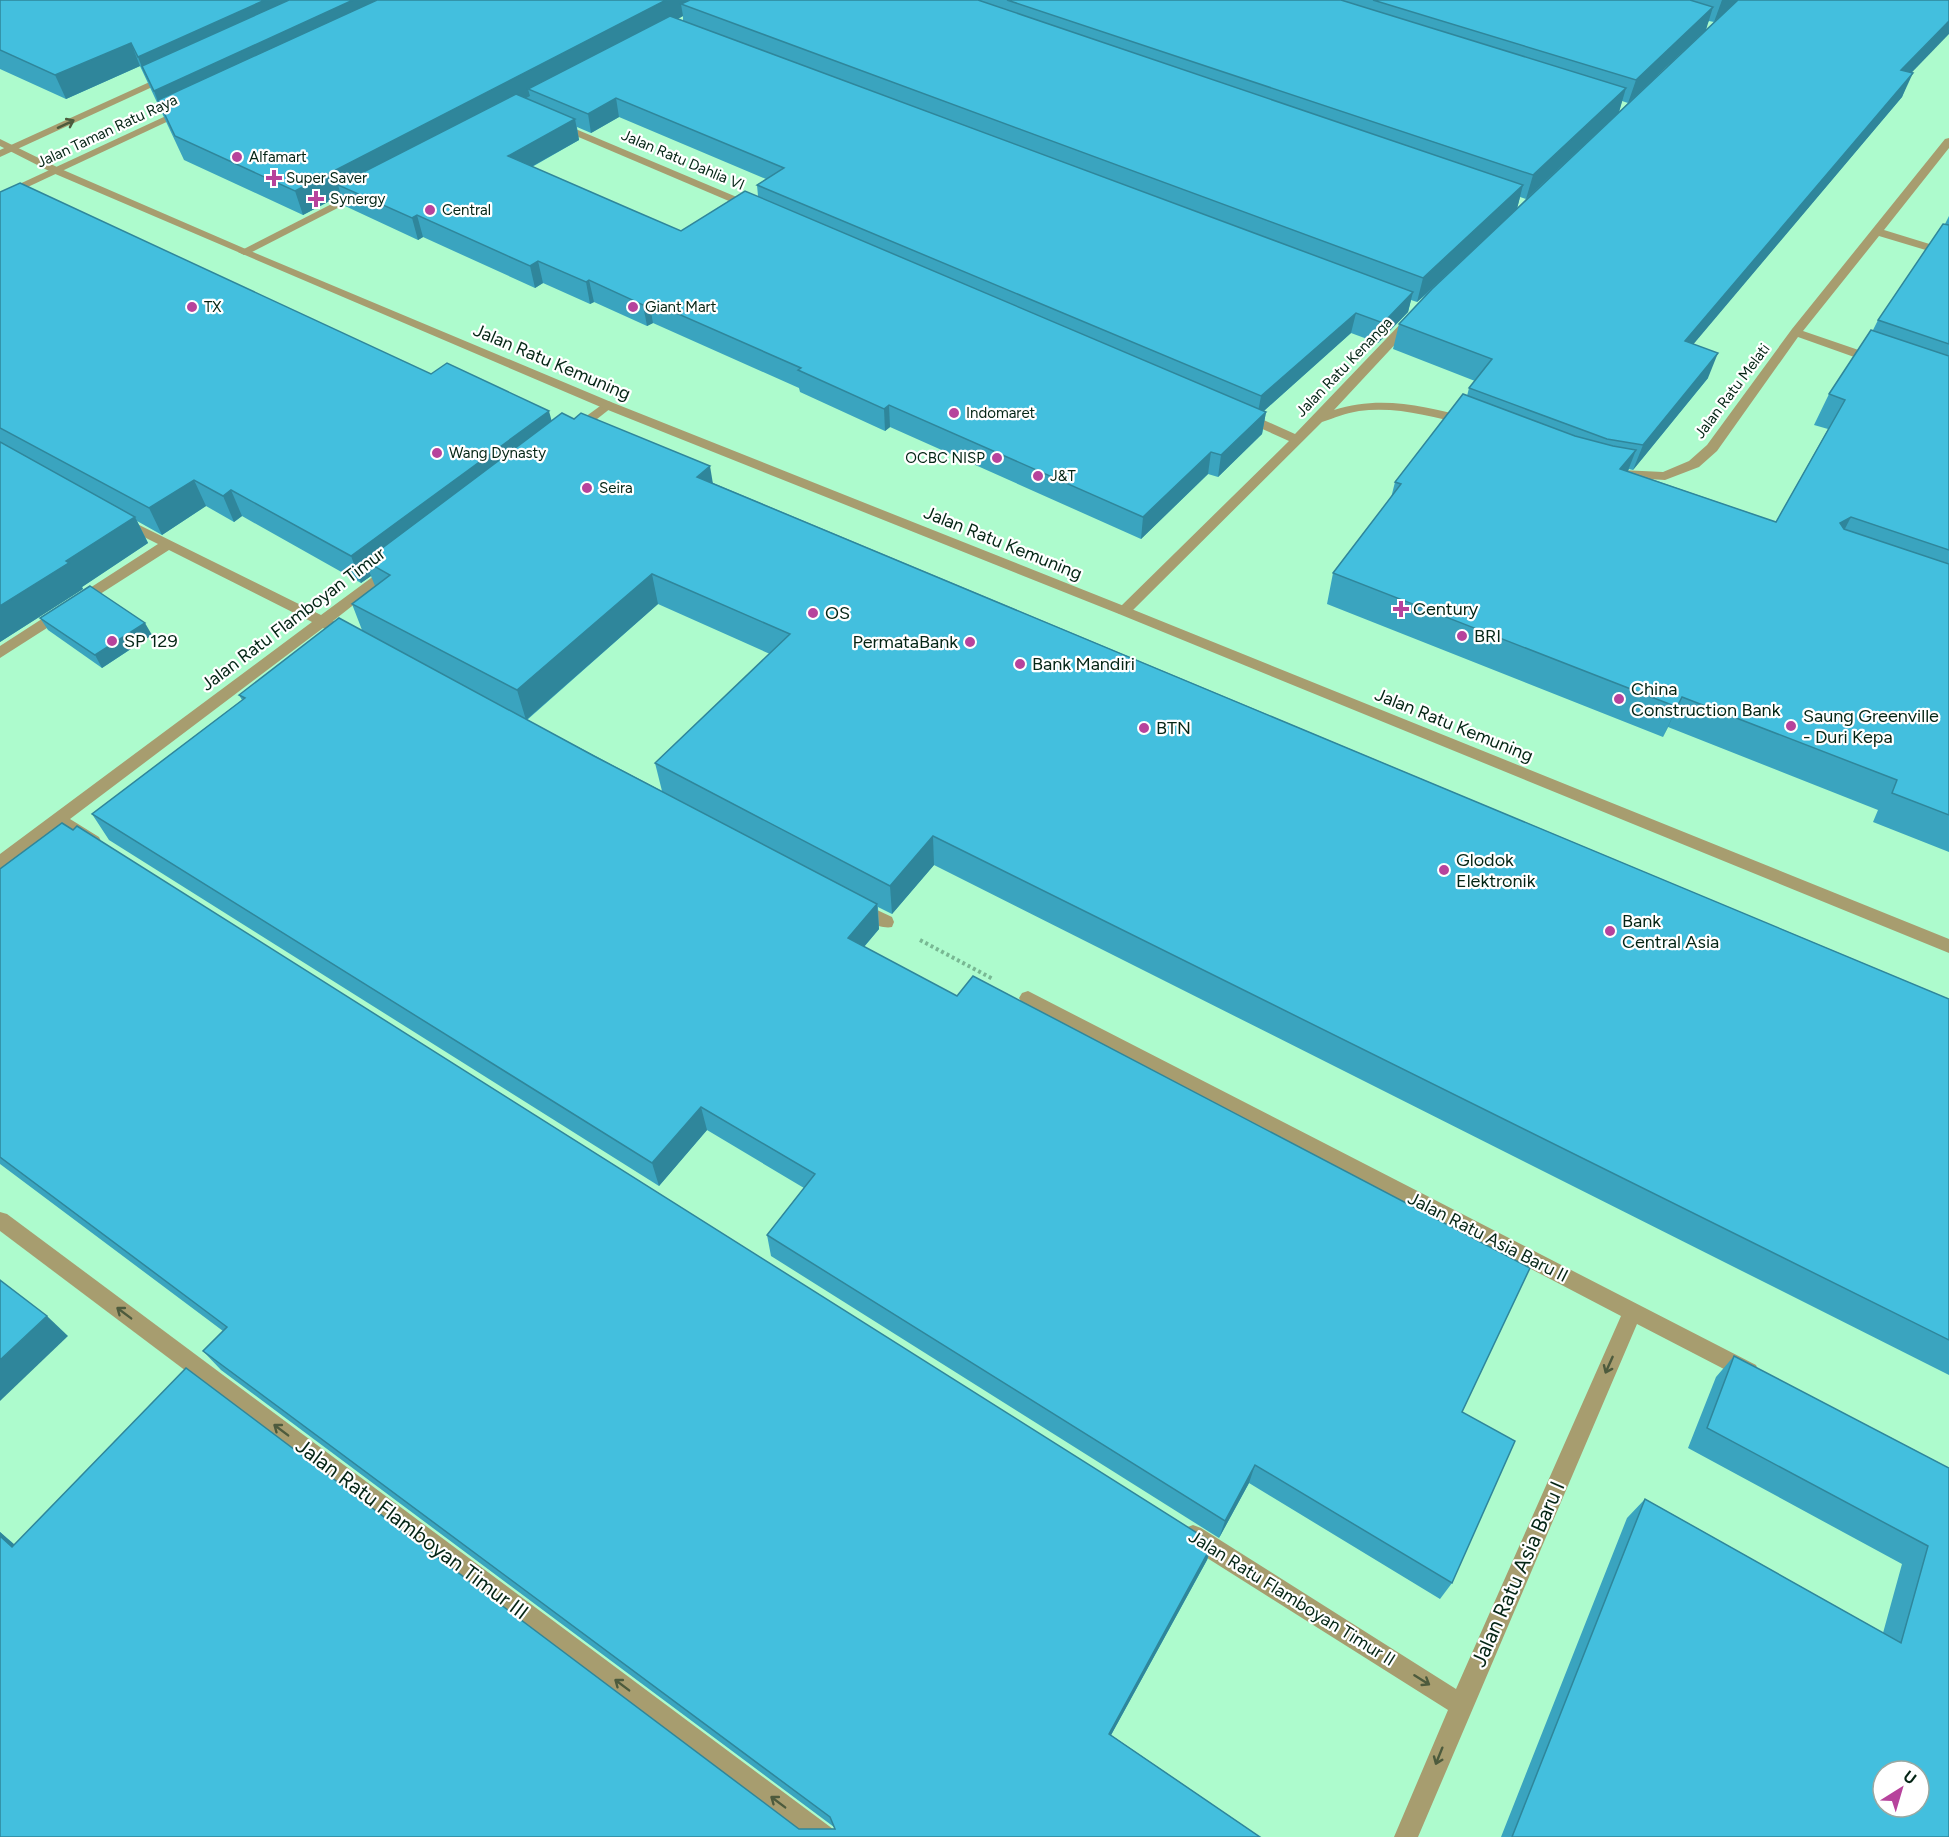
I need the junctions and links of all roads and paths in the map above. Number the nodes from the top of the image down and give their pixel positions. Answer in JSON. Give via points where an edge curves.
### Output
{"nodes":[{"id":1,"x":174,"y":74,"type":"edge"},
{"id":2,"x":196,"y":105,"type":"edge"},
{"id":3,"x":552,"y":122,"type":"edge"},
{"id":4,"x":1949,"y":141,"type":"edge"},
{"id":5,"x":0,"y":142,"type":"edge"},
{"id":6,"x":17,"y":150,"type":"junction"},
{"id":7,"x":0,"y":154,"type":"edge"},
{"id":8,"x":52,"y":168,"type":"junction"},
{"id":9,"x":369,"y":188,"type":"edge"},
{"id":10,"x":0,"y":197,"type":"edge"},
{"id":11,"x":770,"y":215,"type":"edge"},
{"id":12,"x":1876,"y":231,"type":"junction"},
{"id":13,"x":244,"y":252,"type":"junction"},
{"id":14,"x":1949,"y":254,"type":"edge"},
{"id":15,"x":1420,"y":310,"type":"edge"},
{"id":16,"x":1796,"y":332,"type":"junction"},
{"id":17,"x":1883,"y":363,"type":"edge"},
{"id":18,"x":607,"y":405,"type":"junction"},
{"id":19,"x":1228,"y":410,"type":"edge"},
{"id":20,"x":1318,"y":419,"type":"junction"},
{"id":21,"x":1476,"y":425,"type":"edge"},
{"id":22,"x":1297,"y":440,"type":"junction"},
{"id":23,"x":560,"y":441,"type":"edge"},
{"id":24,"x":1612,"y":472,"type":"edge"},
{"id":25,"x":108,"y":513,"type":"edge"},
{"id":26,"x":166,"y":544,"type":"junction"},
{"id":27,"x":400,"y":563,"type":"edge"},
{"id":28,"x":1124,"y":611,"type":"junction"},
{"id":29,"x":323,"y":621,"type":"junction"},
{"id":30,"x":365,"y":643,"type":"edge"},
{"id":31,"x":0,"y":653,"type":"edge"},
{"id":32,"x":59,"y":819,"type":"junction"},
{"id":33,"x":109,"y":851,"type":"edge"},
{"id":34,"x":0,"y":863,"type":"edge"},
{"id":35,"x":844,"y":900,"type":"edge"},
{"id":36,"x":886,"y":922,"type":"joint"},
{"id":37,"x":1949,"y":946,"type":"edge"},
{"id":38,"x":1028,"y":998,"type":"joint"},
{"id":39,"x":0,"y":1220,"type":"edge"},
{"id":40,"x":1633,"y":1312,"type":"junction"},
{"id":41,"x":1770,"y":1383,"type":"edge"},
{"id":42,"x":1178,"y":1526,"type":"edge"},
{"id":43,"x":1461,"y":1705,"type":"junction"},
{"id":44,"x":825,"y":1837,"type":"edge"},
{"id":45,"x":1406,"y":1837,"type":"edge"}],
"edges":[{"from":6,"to":1,"type":"street","name":"Jalan Taman Ratu Raya","one_way":true},
{"from":2,"to":8,"type":"street","name":"Jalan Taman Ratu Raya"},
{"from":3,"to":11,"type":"street","name":"Jalan Ratu Dahlia VI"},
{"from":4,"to":12,"type":"street","name":"Jalan Ratu Melati"},
{"from":5,"to":6,"type":"street","name":"Jalan Ratu Kemuning"},
{"from":6,"to":7,"type":"street","name":"Jalan Taman Ratu Raya"},
{"from":6,"to":8,"type":"street","name":"Jalan Ratu Kemuning"},
{"from":8,"to":10,"type":"street","name":"Jalan Taman Ratu Raya"},
{"from":8,"to":13,"type":"street","name":"Jalan Ratu Kemuning"},
{"from":9,"to":13,"type":"street"},
{"from":12,"to":14,"type":"street"},
{"from":12,"to":16,"type":"street","name":"Jalan Ratu Melati"},
{"from":13,"to":18,"type":"street","name":"Jalan Ratu Kemuning"},
{"from":15,"to":20,"type":"street","name":"Jalan Ratu Kenanga"},
{"from":16,"to":17,"type":"street"},
{"from":16,"to":24,"type":"street","name":"Jalan Ratu Melati","via":[[1712,448],[1694,464],[1665,477]]},
{"from":18,"to":23,"type":"street"},
{"from":18,"to":28,"type":"street","name":"Jalan Ratu Kemuning"},
{"from":19,"to":22,"type":"street"},
{"from":20,"to":21,"type":"street","via":[[1359,407],[1395,407],[1430,411]]},
{"from":20,"to":22,"type":"street","name":"Jalan Ratu Kenanga"},
{"from":22,"to":28,"type":"street","name":"Jalan Ratu Kenanga"},
{"from":25,"to":26,"type":"street"},
{"from":26,"to":29,"type":"street"},
{"from":26,"to":31,"type":"street"},
{"from":27,"to":29,"type":"street","name":"Jalan Ratu Flamboyan Timur"},
{"from":28,"to":37,"type":"street","name":"Jalan Ratu Kemuning"},
{"from":29,"to":30,"type":"street"},
{"from":29,"to":32,"type":"street","name":"Jalan Ratu Flamboyan Timur"},
{"from":32,"to":33,"type":"street"},
{"from":32,"to":34,"type":"street","name":"Jalan Ratu Flamboyan Timur"},
{"from":35,"to":36,"type":"street"},
{"from":36,"to":38,"type":"path"},
{"from":38,"to":40,"type":"street","name":"Jalan Ratu Asia Baru II"},
{"from":44,"to":39,"type":"street","name":"Jalan Ratu Flamboyan Timur III","one_way":true},
{"from":40,"to":41,"type":"street","name":"Jalan Ratu Asia Baru II"},
{"from":40,"to":43,"type":"street","name":"Jalan Ratu Asia Baru I","one_way":true},
{"from":42,"to":43,"type":"street","name":"Jalan Ratu Flamboyan Timur II","one_way":true},
{"from":43,"to":45,"type":"street","name":"Jalan Ratu Asia Baru I","one_way":true}]}
